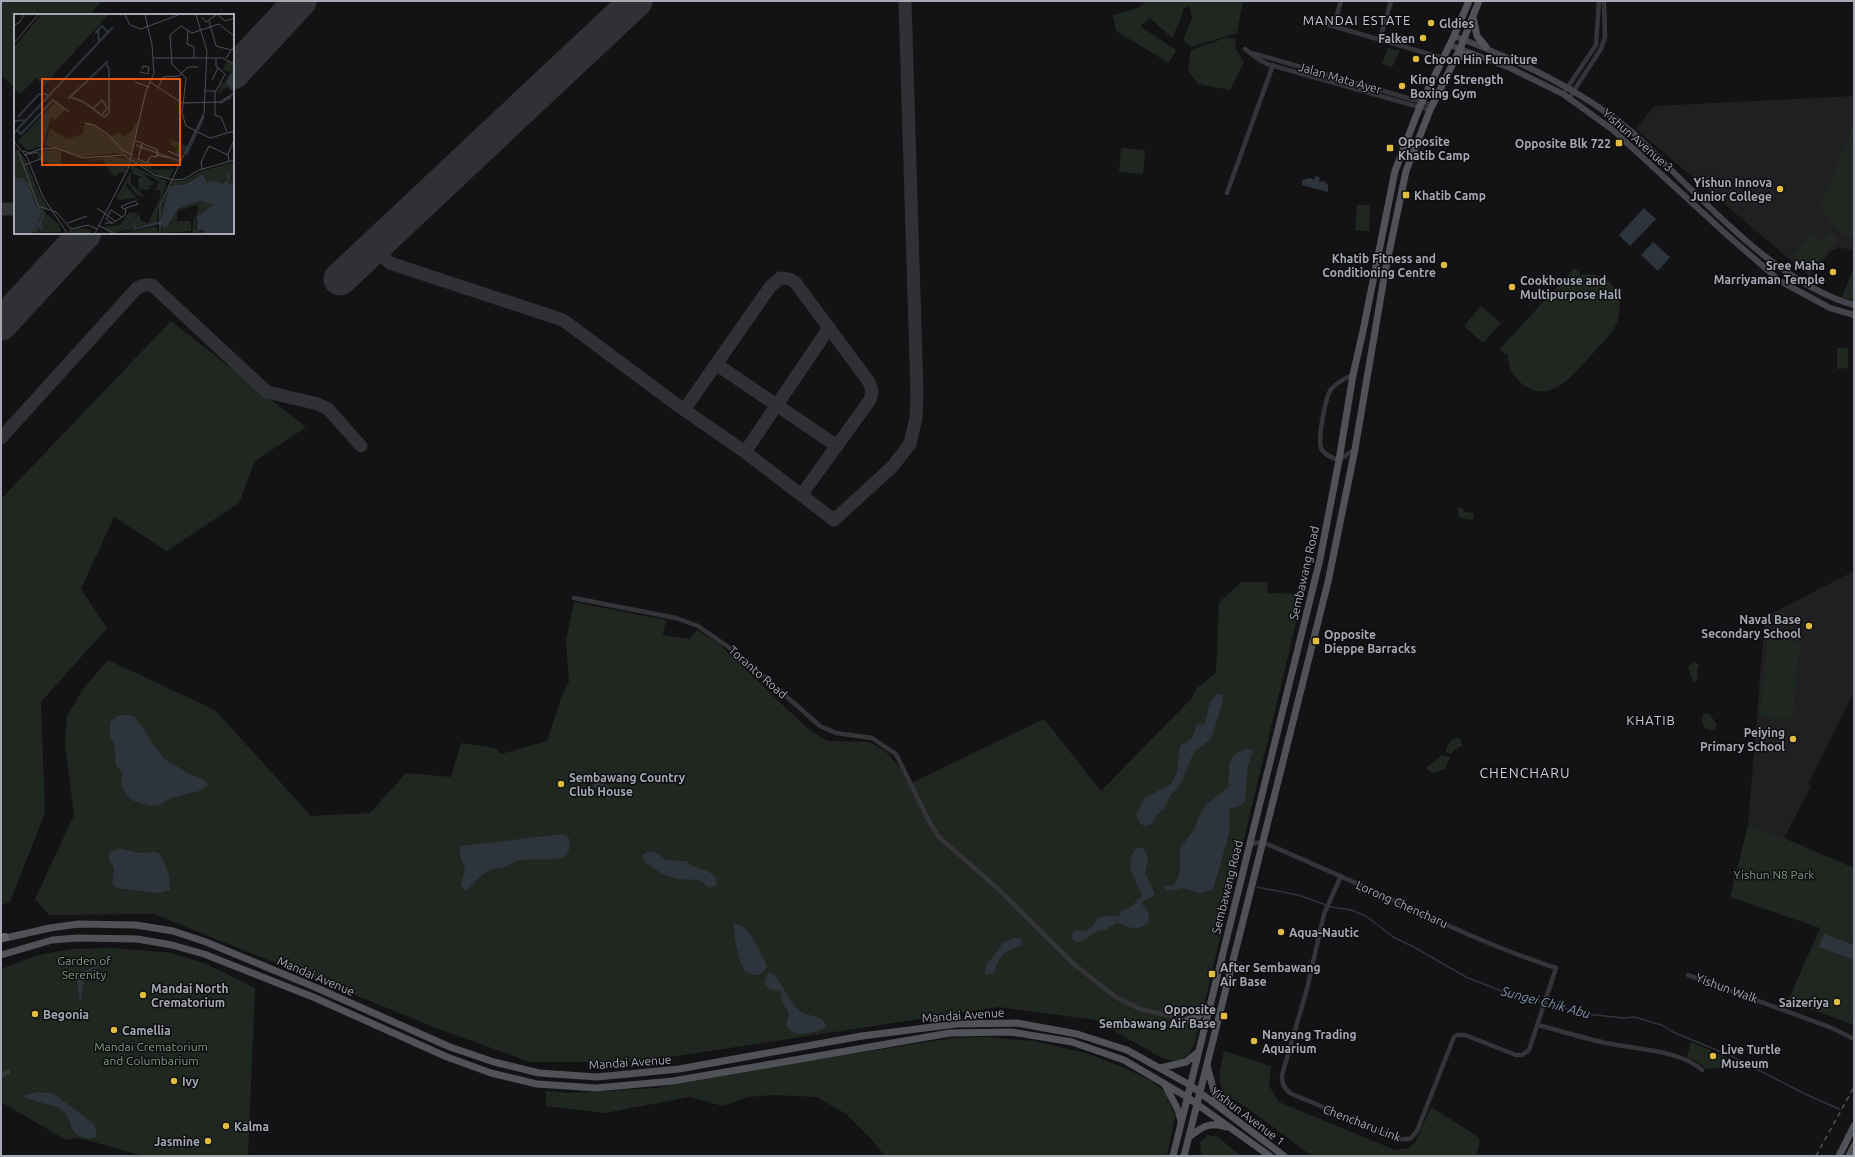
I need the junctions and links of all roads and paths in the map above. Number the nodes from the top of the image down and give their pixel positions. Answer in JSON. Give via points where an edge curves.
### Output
{"nodes":[{"id":1,"x":1341,"y":1,"type":"edge"},
{"id":2,"x":1392,"y":1,"type":"edge"},
{"id":3,"x":1468,"y":1,"type":"edge"},
{"id":4,"x":1479,"y":1,"type":"edge"},
{"id":5,"x":1599,"y":1,"type":"edge"},
{"id":6,"x":1604,"y":1,"type":"edge"},
{"id":7,"x":1473,"y":17,"type":"junction"},
{"id":8,"x":1312,"y":20,"type":"dead end"},
{"id":9,"x":1334,"y":25,"type":"junction"},
{"id":10,"x":1454,"y":36,"type":"junction"},
{"id":11,"x":1597,"y":37,"type":"junction"},
{"id":12,"x":1605,"y":37,"type":"junction"},
{"id":13,"x":1380,"y":39,"type":"junction"},
{"id":14,"x":1464,"y":39,"type":"junction"},
{"id":15,"x":1450,"y":45,"type":"junction"},
{"id":16,"x":1486,"y":47,"type":"junction"},
{"id":17,"x":1460,"y":49,"type":"junction"},
{"id":18,"x":1472,"y":54,"type":"junction"},
{"id":19,"x":1443,"y":58,"type":"junction"},
{"id":20,"x":1455,"y":59,"type":"junction"},
{"id":21,"x":1273,"y":65,"type":"junction"},
{"id":22,"x":1571,"y":89,"type":"junction"},
{"id":23,"x":1566,"y":96,"type":"junction"},
{"id":24,"x":1406,"y":100,"type":"junction"},
{"id":25,"x":1421,"y":104,"type":"junction"},
{"id":26,"x":1431,"y":107,"type":"junction"},
{"id":27,"x":1227,"y":193,"type":"dead end"},
{"id":28,"x":1854,"y":305,"type":"edge"},
{"id":29,"x":1854,"y":315,"type":"edge"},
{"id":30,"x":1353,"y":375,"type":"junction"},
{"id":31,"x":1355,"y":449,"type":"junction"},
{"id":32,"x":1339,"y":460,"type":"junction"},
{"id":33,"x":574,"y":598,"type":"dead end"},
{"id":34,"x":1262,"y":842,"type":"junction"},
{"id":35,"x":1249,"y":844,"type":"junction"},
{"id":36,"x":1341,"y":876,"type":"junction"},
{"id":37,"x":2,"y":938,"type":"edge"},
{"id":38,"x":1,"y":955,"type":"edge"},
{"id":39,"x":1556,"y":968,"type":"joint"},
{"id":40,"x":1688,"y":975,"type":"dead end"},
{"id":41,"x":1209,"y":1005,"type":"junction"},
{"id":42,"x":1188,"y":1020,"type":"junction"},
{"id":43,"x":1204,"y":1024,"type":"junction"},
{"id":44,"x":1538,"y":1025,"type":"junction"},
{"id":45,"x":1216,"y":1026,"type":"junction"},
{"id":46,"x":1854,"y":1039,"type":"edge"},
{"id":47,"x":1198,"y":1051,"type":"junction"},
{"id":48,"x":1206,"y":1063,"type":"junction"},
{"id":49,"x":1160,"y":1068,"type":"junction"},
{"id":50,"x":1702,"y":1070,"type":"dead end"},
{"id":51,"x":8,"y":1072,"type":"dead end"},
{"id":52,"x":1,"y":1076,"type":"edge"},
{"id":53,"x":1164,"y":1083,"type":"junction"},
{"id":54,"x":1190,"y":1086,"type":"junction"},
{"id":55,"x":1200,"y":1093,"type":"junction"},
{"id":56,"x":1187,"y":1097,"type":"junction"},
{"id":57,"x":1198,"y":1104,"type":"junction"},
{"id":58,"x":1225,"y":1112,"type":"junction"},
{"id":59,"x":1181,"y":1123,"type":"junction"},
{"id":60,"x":1854,"y":1126,"type":"edge"},
{"id":61,"x":1235,"y":1131,"type":"junction"},
{"id":62,"x":1189,"y":1137,"type":"junction"},
{"id":63,"x":1854,"y":1146,"type":"edge"},
{"id":64,"x":1173,"y":1156,"type":"edge"},
{"id":65,"x":1184,"y":1156,"type":"edge"},
{"id":66,"x":1270,"y":1156,"type":"edge"},
{"id":67,"x":1284,"y":1156,"type":"edge"},
{"id":68,"x":1839,"y":1156,"type":"edge"},
{"id":69,"x":1849,"y":1156,"type":"edge"}],
"edges":[{"from":1,"to":9,"type":"street"},
{"from":2,"to":13,"type":"street"},
{"from":3,"to":10,"type":"main road","name":"Sembawang Road"},
{"from":4,"to":7,"type":"main road","name":"Sembawang Road"},
{"from":5,"to":11,"type":"street"},
{"from":6,"to":12,"type":"street"},
{"from":7,"to":14,"type":"main road","name":"Sembawang Road"},
{"from":7,"to":16,"type":"main road","via":[[1477,36]]},
{"from":8,"to":9,"type":"street"},
{"from":9,"to":13,"type":"street"},
{"from":10,"to":14,"type":"main road","name":"Yishun Avenue 3"},
{"from":10,"to":15,"type":"main road","name":"Sembawang Road"},
{"from":11,"to":12,"type":"street"},
{"from":11,"to":22,"type":"street","via":[[1596,45]]},
{"from":12,"to":22,"type":"street","via":[[1601,49]]},
{"from":13,"to":19,"type":"street"},
{"from":14,"to":16,"type":"main road","name":"Yishun Avenue 3"},
{"from":14,"to":17,"type":"main road","name":"Sembawang Road"},
{"from":15,"to":17,"type":"main road","name":"Yishun Avenue 3"},
{"from":15,"to":19,"type":"main road","name":"Sembawang Road"},
{"from":16,"to":22,"type":"main road","name":"Yishun Avenue 3"},
{"from":17,"to":18,"type":"main road","name":"Yishun Avenue 3"},
{"from":17,"to":20,"type":"main road","name":"Sembawang Road"},
{"from":18,"to":20,"type":"main road"},
{"from":18,"to":23,"type":"main road","name":"Yishun Avenue 3","via":[[1510,68]]},
{"from":19,"to":25,"type":"main road","name":"Sembawang Road"},
{"from":20,"to":26,"type":"main road","name":"Sembawang Road"},
{"from":21,"to":24,"type":"street","name":"Jalan Mata Ayer"},
{"from":21,"to":24,"type":"street","name":"Jalan Mata Ayer","via":[[1247,51]]},
{"from":21,"to":27,"type":"street"},
{"from":22,"to":23,"type":"street"},
{"from":22,"to":28,"type":"main road","name":"Yishun Avenue 3","via":[[1632,132],[1725,222],[1781,268],[1820,292]]},
{"from":23,"to":29,"type":"main road","name":"Yishun Avenue 3","via":[[1618,134],[1780,281],[1830,308]]},
{"from":24,"to":25,"type":"street","name":"Jalan Mata Ayer"},
{"from":25,"to":26,"type":"street","name":"Jalan Mata Ayer"},
{"from":25,"to":30,"type":"main road","name":"Sembawang Road","via":[[1395,171]]},
{"from":26,"to":31,"type":"main road","name":"Sembawang Road","via":[[1406,171]]},
{"from":30,"to":32,"type":"main road","name":"Sembawang Road"},
{"from":30,"to":32,"type":"street","via":[[1332,388],[1327,399],[1320,436],[1322,448],[1332,458]]},
{"from":31,"to":32,"type":"street"},
{"from":31,"to":34,"type":"main road","name":"Sembawang Road","via":[[1328,582]]},
{"from":32,"to":35,"type":"main road","name":"Sembawang Road","via":[[1320,559]]},
{"from":33,"to":42,"type":"street","name":"Toranto Road","via":[[676,618],[698,626],[737,653],[820,726],[836,732],[868,737],[889,748],[896,754],[938,836],[996,887],[1076,966],[1127,1004]]},
{"from":34,"to":35,"type":"street"},
{"from":34,"to":36,"type":"street","name":"Lorong Chencharu"},
{"from":34,"to":45,"type":"main road","name":"Sembawang Road"},
{"from":35,"to":41,"type":"main road","name":"Sembawang Road"},
{"from":36,"to":39,"type":"street","name":"Lorong Chencharu","via":[[1438,921]]},
{"from":36,"to":44,"type":"street","name":"Chencharu Link","via":[[1324,911],[1282,1076],[1285,1090],[1400,1139],[1410,1139],[1417,1131],[1454,1037],[1465,1035],[1519,1056],[1529,1050]]},
{"from":37,"to":49,"type":"main road","name":"Mandai Avenue","via":[[78,924],[136,925],[173,930],[317,988],[450,1047],[494,1062],[539,1073],[597,1077],[664,1071],[862,1036],[956,1024],[1016,1023],[1077,1034],[1127,1050]]},
{"from":38,"to":53,"type":"main road","name":"Mandai Avenue","via":[[52,940],[78,938],[137,939],[172,945],[204,954],[313,997],[447,1057],[491,1073],[537,1084],[596,1088],[674,1081],[950,1033],[1011,1032],[1072,1042],[1124,1060]]},
{"from":39,"to":44,"type":"street","name":"Chencharu Link"},
{"from":40,"to":46,"type":"street","name":"Yishun Walk","via":[[1832,1028]]},
{"from":41,"to":42,"type":"main road","via":[[1199,1016]]},
{"from":41,"to":43,"type":"main road","name":"Sembawang Road"},
{"from":42,"to":43,"type":"street","name":"Toranto Road"},
{"from":43,"to":45,"type":"street","name":"Toranto Road"},
{"from":43,"to":47,"type":"main road","name":"Sembawang Road"},
{"from":44,"to":50,"type":"street","via":[[1592,1040],[1663,1053],[1688,1060]]},
{"from":45,"to":48,"type":"main road","name":"Sembawang Road"},
{"from":47,"to":49,"type":"main road","via":[[1186,1062]]},
{"from":47,"to":54,"type":"main road","name":"Sembawang Road"},
{"from":48,"to":55,"type":"main road","name":"Sembawang Road"},
{"from":48,"to":58,"type":"main road","via":[[1216,1098]]},
{"from":49,"to":54,"type":"main road","name":"Mandai Avenue"},
{"from":51,"to":52,"type":"street"},
{"from":53,"to":56,"type":"main road","name":"Mandai Avenue"},
{"from":53,"to":59,"type":"main road","via":[[1174,1101]]},
{"from":54,"to":55,"type":"main road","name":"Mandai Avenue"},
{"from":54,"to":56,"type":"main road","name":"Sembawang Road"},
{"from":55,"to":57,"type":"main road","name":"Sembawang Road"},
{"from":55,"to":58,"type":"main road","name":"Yishun Avenue 1"},
{"from":56,"to":57,"type":"main road","name":"Mandai Avenue"},
{"from":56,"to":59,"type":"main road","name":"Sembawang Road"},
{"from":57,"to":61,"type":"main road","name":"Yishun Avenue 1"},
{"from":57,"to":62,"type":"main road","name":"Sembawang Road"},
{"from":58,"to":67,"type":"main road","name":"Yishun Avenue 1"},
{"from":59,"to":64,"type":"main road","name":"Sembawang Road"},
{"from":60,"to":68,"type":"main road"},
{"from":61,"to":62,"type":"main road","via":[[1219,1124],[1211,1124]]},
{"from":61,"to":66,"type":"main road","name":"Yishun Avenue 1"},
{"from":62,"to":65,"type":"main road","name":"Sembawang Road"},
{"from":63,"to":69,"type":"main road"}]}
